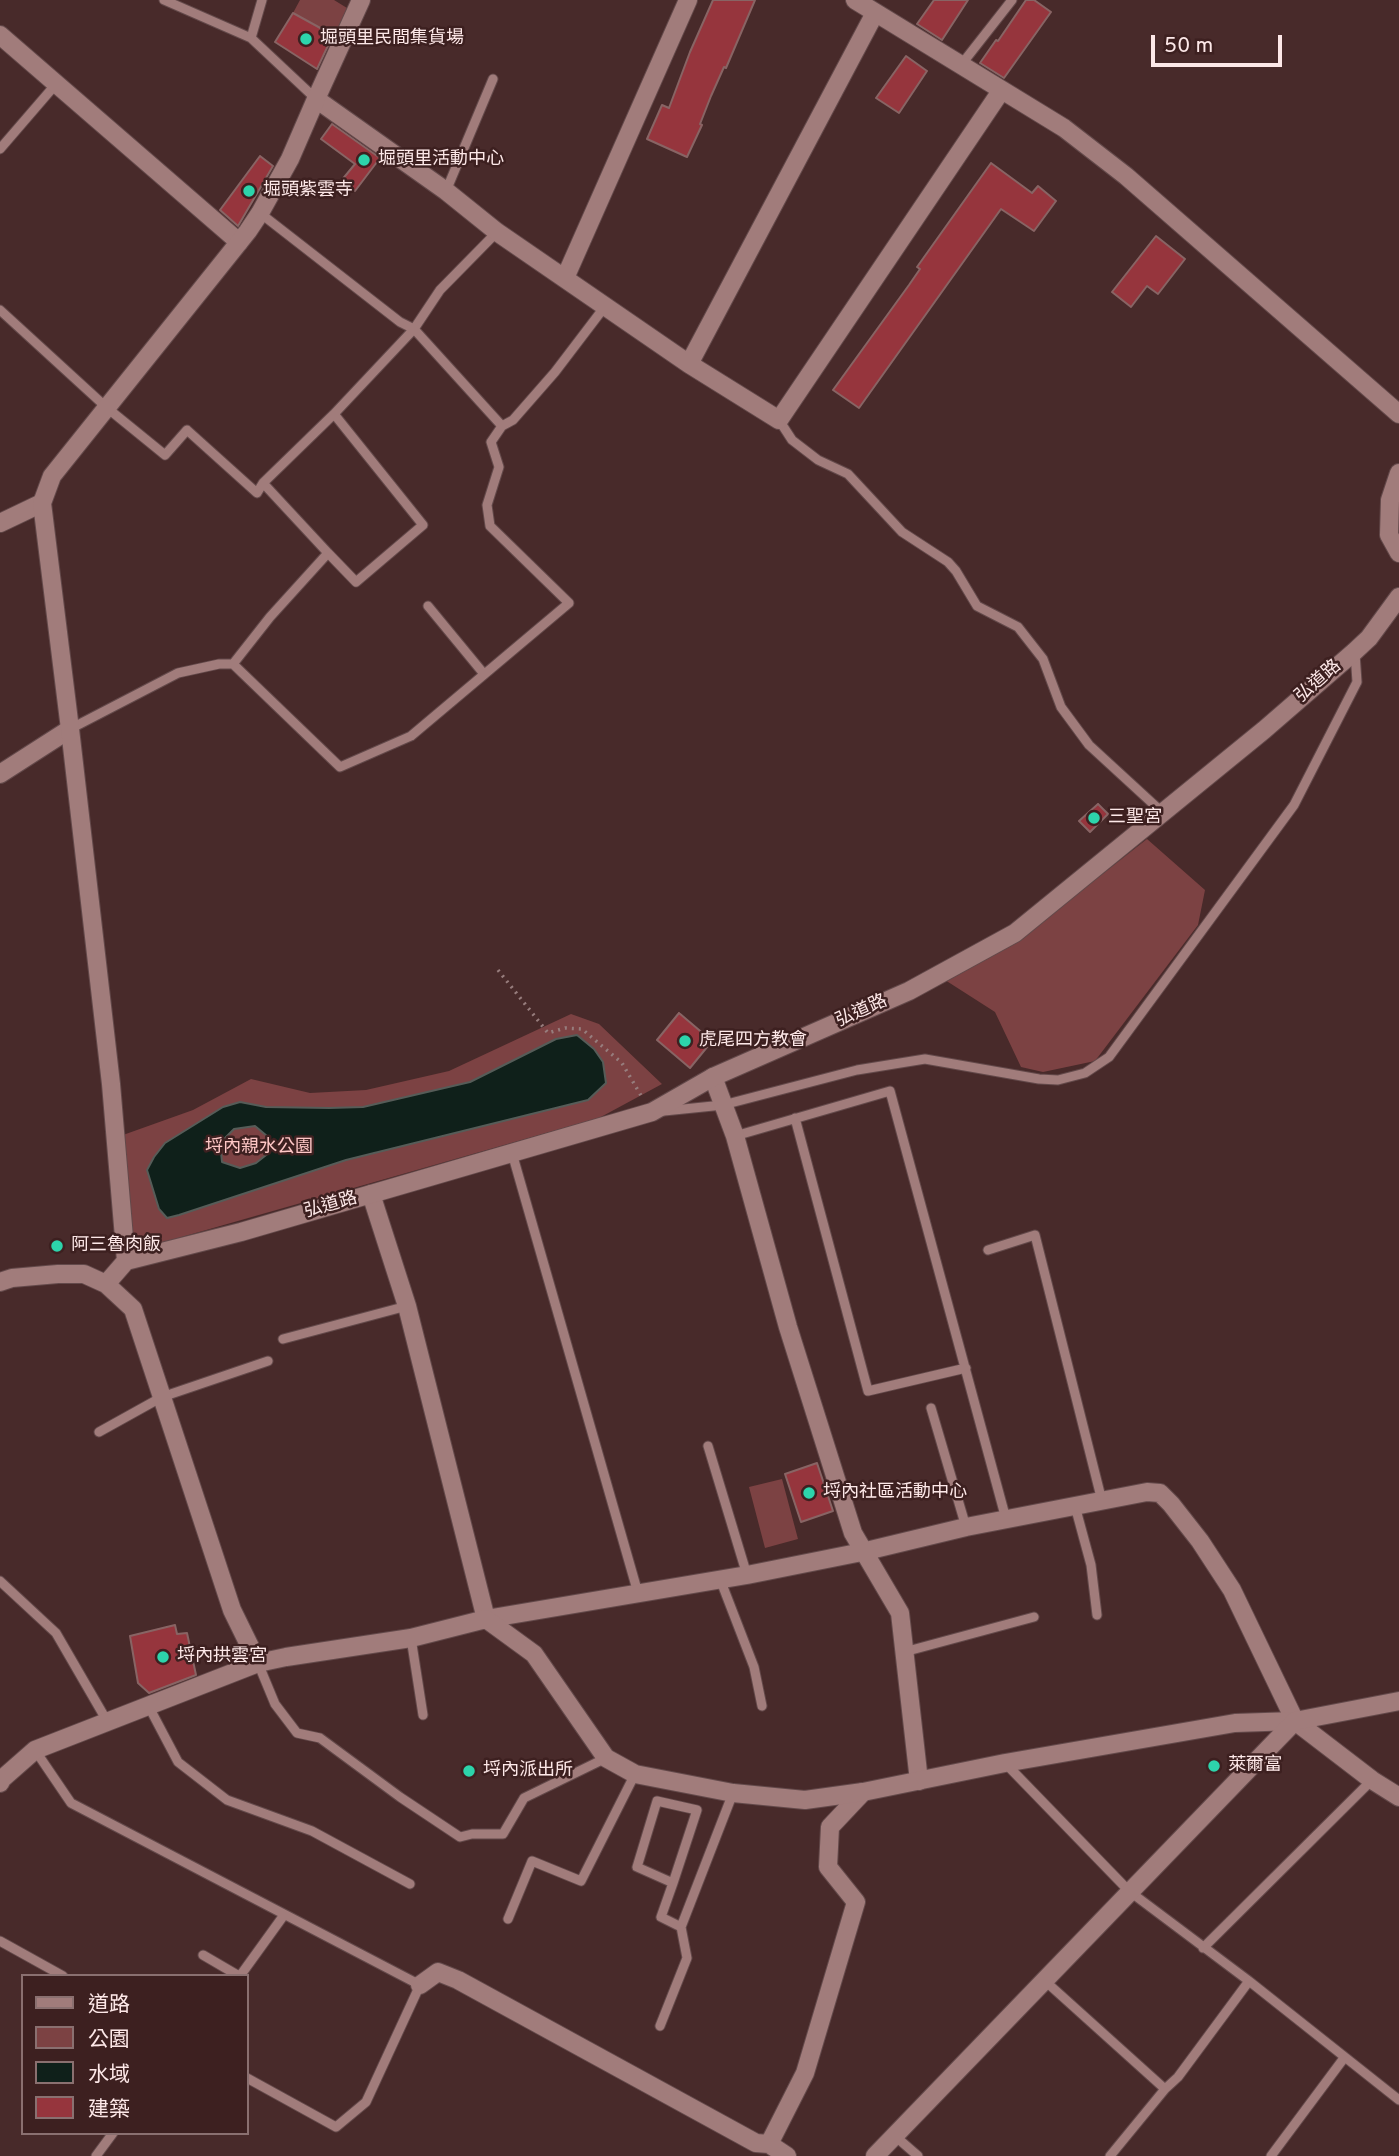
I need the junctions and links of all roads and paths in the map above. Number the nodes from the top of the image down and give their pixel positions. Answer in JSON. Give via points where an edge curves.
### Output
{"nodes":[{"id":1,"x":164,"y":0,"type":"edge"},
{"id":2,"x":262,"y":0,"type":"edge"},
{"id":3,"x":361,"y":0,"type":"edge"},
{"id":4,"x":688,"y":0,"type":"edge"},
{"id":5,"x":855,"y":0,"type":"edge"},
{"id":6,"x":1012,"y":0,"type":"edge"},
{"id":7,"x":875,"y":13,"type":"junction"},
{"id":8,"x":0,"y":35,"type":"edge"},
{"id":9,"x":251,"y":38,"type":"junction"},
{"id":10,"x":961,"y":65,"type":"junction"},
{"id":11,"x":493,"y":79,"type":"dead end"},
{"id":12,"x":56,"y":84,"type":"junction"},
{"id":13,"x":1001,"y":92,"type":"junction"},
{"id":14,"x":316,"y":99,"type":"junction"},
{"id":15,"x":0,"y":149,"type":"edge"},
{"id":16,"x":446,"y":191,"type":"junction"},
{"id":17,"x":260,"y":213,"type":"junction"},
{"id":18,"x":497,"y":232,"type":"junction"},
{"id":19,"x":239,"y":242,"type":"junction"},
{"id":20,"x":565,"y":278,"type":"junction"},
{"id":21,"x":606,"y":305,"type":"junction"},
{"id":22,"x":0,"y":310,"type":"edge"},
{"id":23,"x":414,"y":329,"type":"junction"},
{"id":24,"x":689,"y":364,"type":"junction"},
{"id":25,"x":106,"y":407,"type":"junction"},
{"id":26,"x":334,"y":414,"type":"junction"},
{"id":27,"x":1399,"y":414,"type":"edge"},
{"id":28,"x":779,"y":420,"type":"junction"},
{"id":29,"x":502,"y":426,"type":"junction"},
{"id":30,"x":1399,"y":473,"type":"edge"},
{"id":31,"x":263,"y":484,"type":"junction"},
{"id":32,"x":42,"y":503,"type":"junction"},
{"id":33,"x":0,"y":523,"type":"edge"},
{"id":34,"x":1399,"y":552,"type":"edge"},
{"id":35,"x":328,"y":553,"type":"junction"},
{"id":36,"x":1399,"y":597,"type":"edge"},
{"id":37,"x":428,"y":606,"type":"dead end"},
{"id":38,"x":1354,"y":652,"type":"junction"},
{"id":39,"x":233,"y":664,"type":"junction"},
{"id":40,"x":484,"y":674,"type":"junction"},
{"id":41,"x":70,"y":729,"type":"junction"},
{"id":42,"x":0,"y":774,"type":"edge"},
{"id":43,"x":1163,"y":813,"type":"junction"},
{"id":44,"x":498,"y":970,"type":"dead end"},
{"id":45,"x":713,"y":1077,"type":"junction"},
{"id":46,"x":723,"y":1105,"type":"junction"},
{"id":47,"x":652,"y":1112,"type":"junction"},
{"id":48,"x":795,"y":1118,"type":"junction"},
{"id":49,"x":735,"y":1136,"type":"junction"},
{"id":50,"x":512,"y":1153,"type":"junction"},
{"id":51,"x":371,"y":1194,"type":"junction"},
{"id":52,"x":988,"y":1250,"type":"dead end"},
{"id":53,"x":127,"y":1261,"type":"junction"},
{"id":54,"x":0,"y":1282,"type":"edge"},
{"id":55,"x":106,"y":1284,"type":"junction"},
{"id":56,"x":407,"y":1306,"type":"junction"},
{"id":57,"x":283,"y":1339,"type":"dead end"},
{"id":58,"x":268,"y":1361,"type":"dead end"},
{"id":59,"x":966,"y":1368,"type":"junction"},
{"id":60,"x":162,"y":1397,"type":"junction"},
{"id":61,"x":931,"y":1408,"type":"dead end"},
{"id":62,"x":99,"y":1432,"type":"dead end"},
{"id":63,"x":708,"y":1446,"type":"dead end"},
{"id":64,"x":1102,"y":1501,"type":"junction"},
{"id":65,"x":1075,"y":1506,"type":"junction"},
{"id":66,"x":1006,"y":1519,"type":"junction"},
{"id":67,"x":966,"y":1527,"type":"junction"},
{"id":68,"x":862,"y":1552,"type":"junction"},
{"id":69,"x":747,"y":1575,"type":"junction"},
{"id":70,"x":720,"y":1579,"type":"junction"},
{"id":71,"x":0,"y":1581,"type":"edge"},
{"id":72,"x":638,"y":1593,"type":"junction"},
{"id":73,"x":1097,"y":1615,"type":"dead end"},
{"id":74,"x":1034,"y":1617,"type":"dead end"},
{"id":75,"x":486,"y":1619,"type":"junction"},
{"id":76,"x":411,"y":1638,"type":"junction"},
{"id":77,"x":904,"y":1652,"type":"junction"},
{"id":78,"x":258,"y":1663,"type":"junction"},
{"id":79,"x":1399,"y":1701,"type":"edge"},
{"id":80,"x":148,"y":1705,"type":"junction"},
{"id":81,"x":762,"y":1706,"type":"dead end"},
{"id":82,"x":423,"y":1715,"type":"dead end"},
{"id":83,"x":107,"y":1721,"type":"junction"},
{"id":84,"x":1295,"y":1721,"type":"junction"},
{"id":85,"x":35,"y":1750,"type":"junction"},
{"id":86,"x":607,"y":1758,"type":"junction"},
{"id":87,"x":1005,"y":1763,"type":"junction"},
{"id":88,"x":635,"y":1774,"type":"junction"},
{"id":89,"x":1372,"y":1780,"type":"junction"},
{"id":90,"x":919,"y":1781,"type":"junction"},
{"id":91,"x":0,"y":1783,"type":"edge"},
{"id":92,"x":863,"y":1792,"type":"junction"},
{"id":93,"x":733,"y":1793,"type":"junction"},
{"id":94,"x":1399,"y":1797,"type":"edge"},
{"id":95,"x":673,"y":1883,"type":"junction"},
{"id":96,"x":410,"y":1884,"type":"dead end"},
{"id":97,"x":1129,"y":1891,"type":"junction"},
{"id":98,"x":284,"y":1915,"type":"junction"},
{"id":99,"x":508,"y":1919,"type":"dead end"},
{"id":100,"x":681,"y":1927,"type":"junction"},
{"id":101,"x":0,"y":1941,"type":"edge"},
{"id":102,"x":1203,"y":1948,"type":"junction"},
{"id":103,"x":203,"y":1955,"type":"dead end"},
{"id":104,"x":59,"y":1974,"type":"edge"},
{"id":105,"x":236,"y":1974,"type":"edge"},
{"id":106,"x":240,"y":1974,"type":"edge"},
{"id":107,"x":1044,"y":1980,"type":"junction"},
{"id":108,"x":1249,"y":1981,"type":"junction"},
{"id":109,"x":420,"y":1985,"type":"junction"},
{"id":110,"x":660,"y":2026,"type":"dead end"},
{"id":111,"x":1345,"y":2058,"type":"junction"},
{"id":112,"x":248,"y":2079,"type":"edge"},
{"id":113,"x":1165,"y":2090,"type":"junction"},
{"id":114,"x":1399,"y":2100,"type":"edge"},
{"id":115,"x":112,"y":2135,"type":"edge"},
{"id":116,"x":895,"y":2136,"type":"junction"},
{"id":117,"x":769,"y":2144,"type":"junction"},
{"id":118,"x":96,"y":2156,"type":"edge"},
{"id":119,"x":787,"y":2156,"type":"edge"},
{"id":120,"x":875,"y":2156,"type":"edge"},
{"id":121,"x":918,"y":2156,"type":"edge"},
{"id":122,"x":1110,"y":2156,"type":"edge"},
{"id":123,"x":1271,"y":2156,"type":"edge"}],
"edges":[{"from":1,"to":9,"type":"lane"},
{"from":2,"to":9,"type":"lane"},
{"from":3,"to":14,"type":"street"},
{"from":4,"to":20,"type":"street"},
{"from":5,"to":7,"type":"street"},
{"from":6,"to":10,"type":"lane"},
{"from":7,"to":10,"type":"street"},
{"from":7,"to":24,"type":"street"},
{"from":8,"to":12,"type":"street"},
{"from":9,"to":14,"type":"lane"},
{"from":10,"to":13,"type":"street"},
{"from":11,"to":16,"type":"lane"},
{"from":12,"to":15,"type":"lane"},
{"from":12,"to":19,"type":"street"},
{"from":13,"to":27,"type":"street","via":[[1064,128],[1126,176]]},
{"from":13,"to":28,"type":"street"},
{"from":14,"to":16,"type":"street"},
{"from":14,"to":17,"type":"street"},
{"from":16,"to":18,"type":"street"},
{"from":17,"to":19,"type":"street"},
{"from":17,"to":23,"type":"lane"},
{"from":18,"to":20,"type":"street"},
{"from":18,"to":23,"type":"lane","via":[[440,290]]},
{"from":19,"to":25,"type":"street"},
{"from":20,"to":21,"type":"street"},
{"from":21,"to":24,"type":"street"},
{"from":21,"to":29,"type":"lane","via":[[555,372],[513,420]]},
{"from":22,"to":25,"type":"lane"},
{"from":23,"to":26,"type":"lane"},
{"from":23,"to":29,"type":"lane"},
{"from":24,"to":28,"type":"street"},
{"from":25,"to":31,"type":"lane","via":[[165,455],[187,430],[257,493]]},
{"from":25,"to":32,"type":"street","via":[[52,476]]},
{"from":26,"to":31,"type":"lane"},
{"from":26,"to":35,"type":"lane","via":[[423,525],[356,582]]},
{"from":28,"to":43,"type":"lane","via":[[792,440],[818,460],[848,474],[902,532],[948,562],[977,606],[1018,627],[1042,659],[1061,707],[1088,745]]},
{"from":29,"to":40,"type":"lane","via":[[491,442],[499,467],[487,505],[490,526],[569,603]]},
{"from":30,"to":34,"type":"street","via":[[1390,500],[1389,535]]},
{"from":31,"to":35,"type":"lane"},
{"from":32,"to":33,"type":"street"},
{"from":32,"to":41,"type":"street"},
{"from":35,"to":39,"type":"lane"},
{"from":36,"to":38,"type":"street","name":"弘道路"},
{"from":37,"to":40,"type":"lane"},
{"from":38,"to":43,"type":"street","name":"弘道路"},
{"from":38,"to":46,"type":"lane","via":[[1357,682],[1294,805],[1109,1057],[1085,1073],[1058,1080],[925,1059],[857,1070]]},
{"from":39,"to":40,"type":"lane","via":[[340,767],[411,736]]},
{"from":39,"to":41,"type":"lane","via":[[178,673]]},
{"from":41,"to":42,"type":"street"},
{"from":41,"to":53,"type":"street"},
{"from":43,"to":45,"type":"street","name":"弘道路","via":[[1015,933],[909,991]]},
{"from":44,"to":47,"type":"path","via":[[548,1033],[582,1029],[622,1063]]},
{"from":45,"to":46,"type":"street"},
{"from":45,"to":47,"type":"street","name":"弘道路"},
{"from":46,"to":47,"type":"lane"},
{"from":46,"to":49,"type":"street"},
{"from":47,"to":50,"type":"street","name":"弘道路"},
{"from":48,"to":49,"type":"lane"},
{"from":48,"to":59,"type":"lane","via":[[868,1391]]},
{"from":48,"to":59,"type":"lane","via":[[890,1091]]},
{"from":49,"to":68,"type":"street","via":[[788,1327]]},
{"from":50,"to":51,"type":"street","name":"弘道路"},
{"from":50,"to":72,"type":"lane"},
{"from":51,"to":53,"type":"street","name":"弘道路"},
{"from":51,"to":56,"type":"street"},
{"from":52,"to":64,"type":"lane","via":[[1035,1235]]},
{"from":53,"to":55,"type":"street"},
{"from":54,"to":55,"type":"street","via":[[58,1273],[85,1274]]},
{"from":55,"to":60,"type":"street","via":[[133,1309]]},
{"from":56,"to":57,"type":"lane"},
{"from":56,"to":75,"type":"street"},
{"from":58,"to":60,"type":"lane"},
{"from":59,"to":66,"type":"lane"},
{"from":60,"to":62,"type":"lane"},
{"from":60,"to":78,"type":"street","via":[[232,1610]]},
{"from":61,"to":67,"type":"lane"},
{"from":63,"to":69,"type":"lane"},
{"from":64,"to":65,"type":"street"},
{"from":64,"to":84,"type":"street","via":[[1147,1492],[1160,1493],[1171,1504],[1232,1590]]},
{"from":65,"to":66,"type":"street"},
{"from":65,"to":73,"type":"lane","via":[[1091,1565]]},
{"from":66,"to":67,"type":"street"},
{"from":67,"to":68,"type":"street"},
{"from":68,"to":69,"type":"street"},
{"from":68,"to":77,"type":"street","via":[[900,1613]]},
{"from":69,"to":70,"type":"street"},
{"from":70,"to":72,"type":"street"},
{"from":70,"to":81,"type":"lane","via":[[754,1667]]},
{"from":71,"to":83,"type":"lane","via":[[56,1633]]},
{"from":72,"to":75,"type":"street"},
{"from":74,"to":77,"type":"lane"},
{"from":75,"to":76,"type":"street"},
{"from":75,"to":86,"type":"street","via":[[534,1654]]},
{"from":76,"to":78,"type":"street"},
{"from":76,"to":82,"type":"lane"},
{"from":77,"to":90,"type":"street"},
{"from":78,"to":80,"type":"street"},
{"from":78,"to":86,"type":"lane","via":[[275,1704],[297,1733],[320,1738],[460,1837],[503,1834],[524,1798]]},
{"from":79,"to":84,"type":"street"},
{"from":80,"to":83,"type":"street"},
{"from":80,"to":96,"type":"lane","via":[[178,1762],[227,1800],[312,1831]]},
{"from":83,"to":85,"type":"street"},
{"from":84,"to":87,"type":"street","via":[[1235,1723]]},
{"from":84,"to":89,"type":"street"},
{"from":84,"to":97,"type":"street"},
{"from":85,"to":91,"type":"street"},
{"from":85,"to":98,"type":"lane","via":[[71,1803]]},
{"from":86,"to":88,"type":"street"},
{"from":87,"to":90,"type":"street"},
{"from":87,"to":97,"type":"lane"},
{"from":88,"to":93,"type":"street"},
{"from":88,"to":99,"type":"lane","via":[[580,1881],[533,1861]]},
{"from":89,"to":94,"type":"street"},
{"from":89,"to":102,"type":"lane"},
{"from":90,"to":92,"type":"street"},
{"from":92,"to":93,"type":"street","via":[[805,1800]]},
{"from":92,"to":117,"type":"street","via":[[831,1827],[828,1867],[856,1902],[805,2073]]},
{"from":93,"to":100,"type":"lane"},
{"from":95,"to":95,"type":"lane","via":[[697,1810],[657,1801],[637,1867]]},
{"from":95,"to":100,"type":"lane","via":[[662,1917]]},
{"from":97,"to":102,"type":"lane"},
{"from":97,"to":107,"type":"street"},
{"from":98,"to":106,"type":"lane"},
{"from":98,"to":109,"type":"lane"},
{"from":100,"to":110,"type":"lane","via":[[687,1958]]},
{"from":101,"to":104,"type":"lane"},
{"from":102,"to":108,"type":"lane"},
{"from":103,"to":105,"type":"lane"},
{"from":107,"to":113,"type":"lane"},
{"from":107,"to":116,"type":"street"},
{"from":108,"to":111,"type":"lane"},
{"from":108,"to":113,"type":"lane"},
{"from":109,"to":112,"type":"lane","via":[[366,2102],[336,2127]]},
{"from":109,"to":117,"type":"street","via":[[438,1972],[458,1980],[756,2143]]},
{"from":111,"to":114,"type":"lane"},
{"from":111,"to":123,"type":"lane"},
{"from":113,"to":122,"type":"lane"},
{"from":115,"to":118,"type":"lane"},
{"from":116,"to":120,"type":"street"},
{"from":116,"to":121,"type":"lane"},
{"from":117,"to":119,"type":"street"}]}
